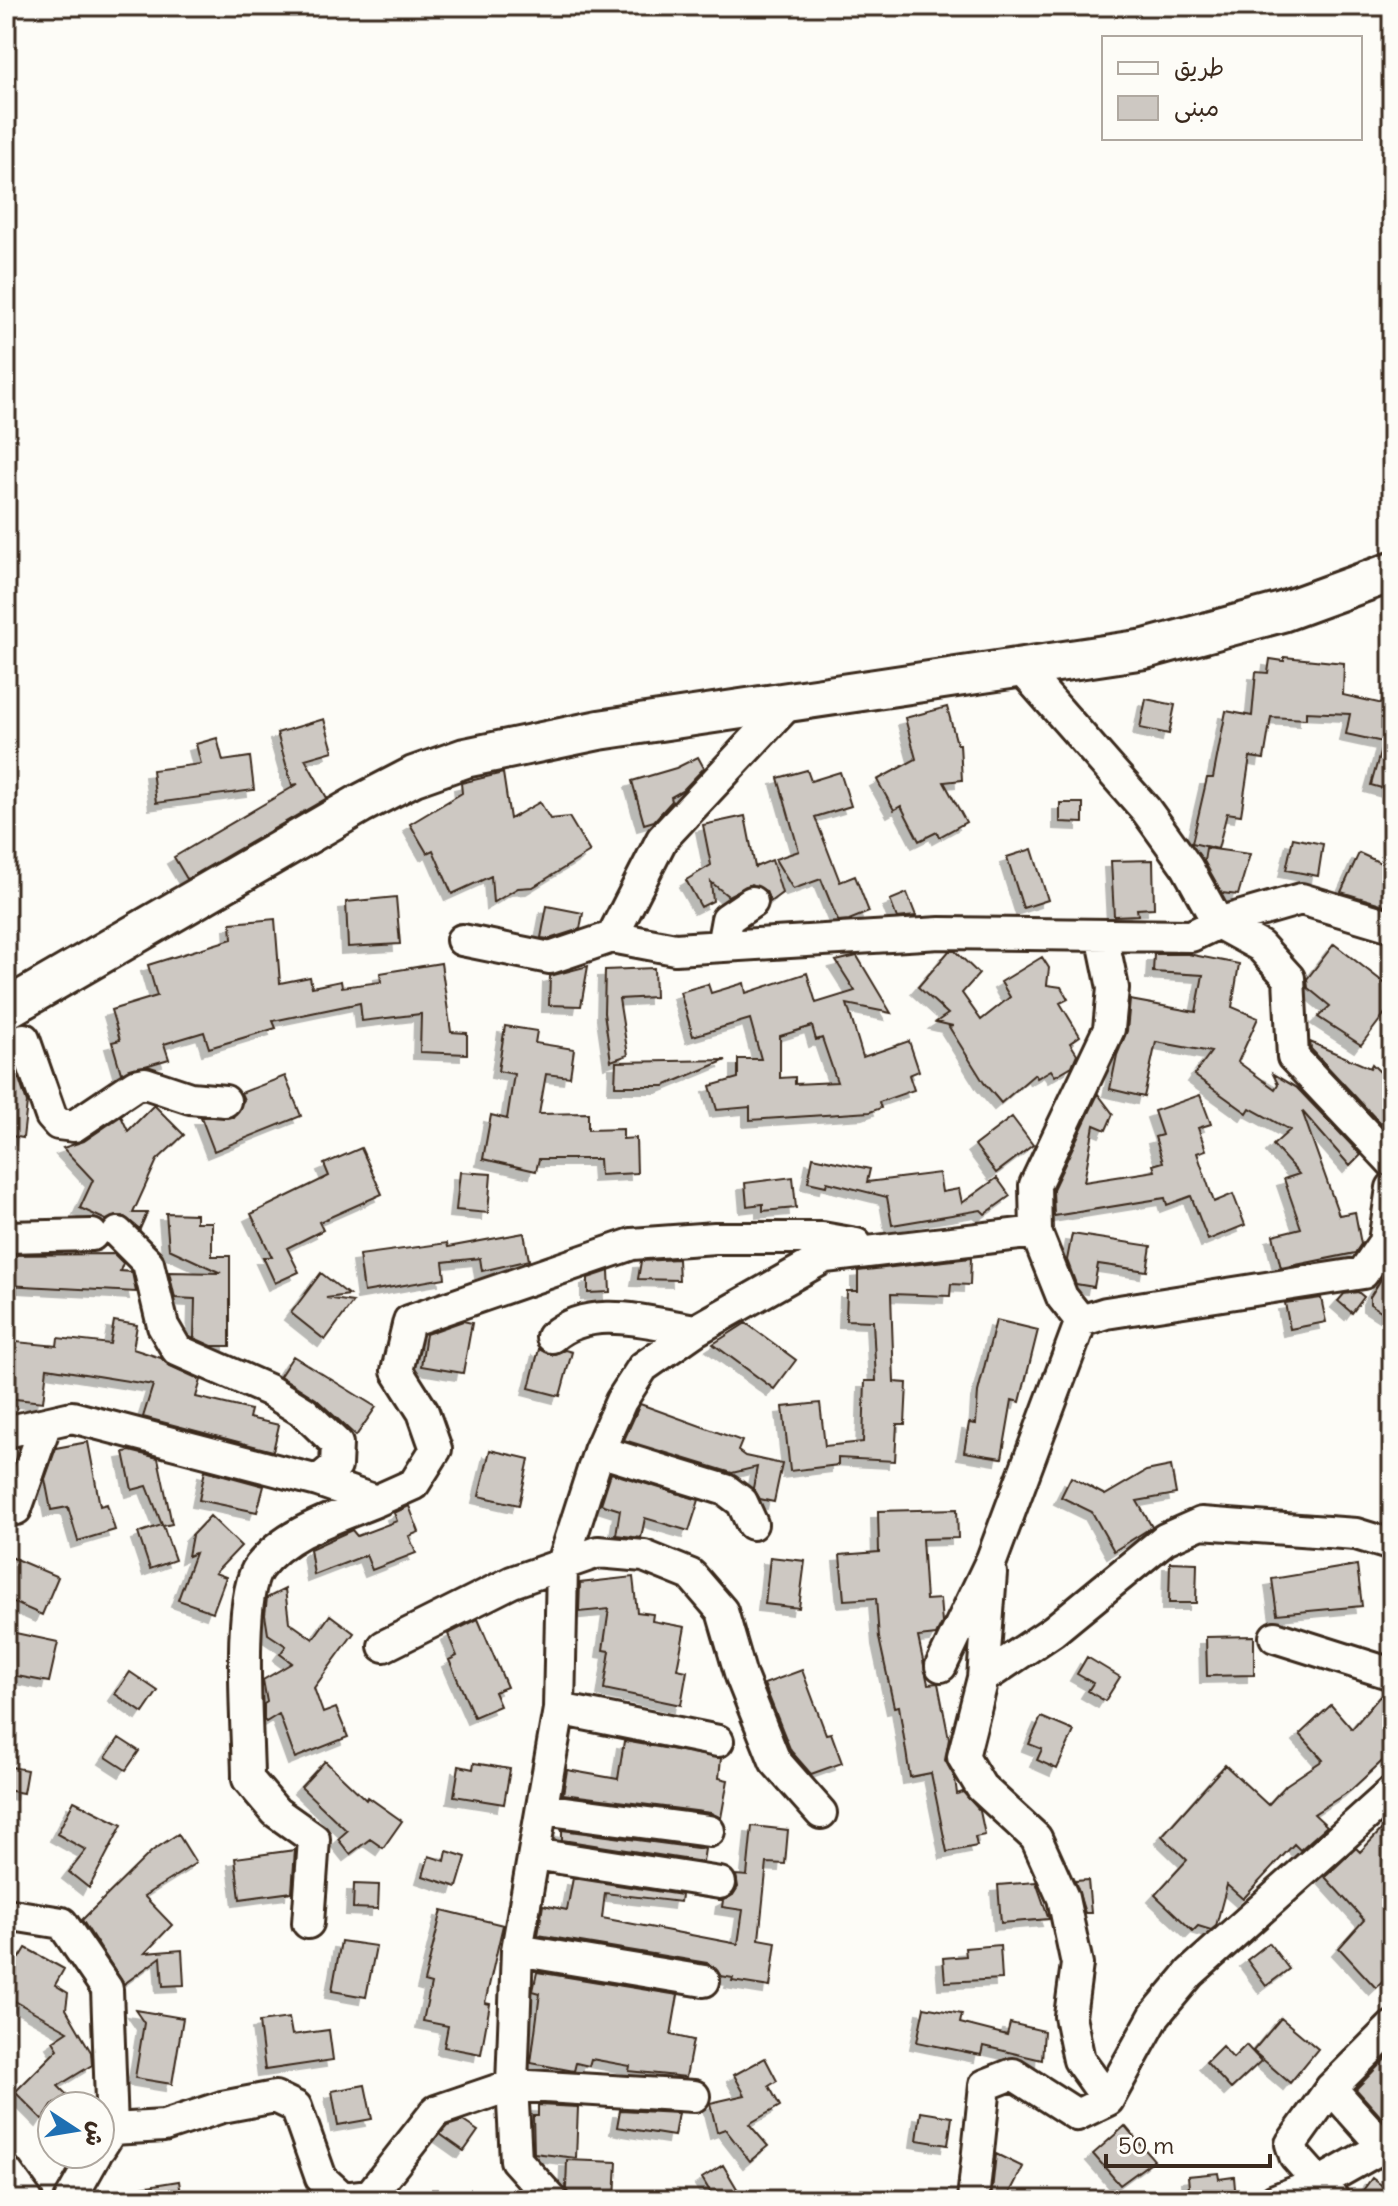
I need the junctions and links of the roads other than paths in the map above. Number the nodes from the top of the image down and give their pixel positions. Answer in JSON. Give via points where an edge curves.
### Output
{"nodes":[{"id":1,"x":1392,"y":572,"type":"edge"},
{"id":2,"x":1022,"y":669,"type":"junction"},
{"id":3,"x":790,"y":702,"type":"junction"},
{"id":4,"x":752,"y":902,"type":"dead end"},
{"id":5,"x":1218,"y":923,"type":"junction"},
{"id":6,"x":1392,"y":926,"type":"edge"},
{"id":7,"x":1102,"y":935,"type":"junction"},
{"id":8,"x":612,"y":937,"type":"junction"},
{"id":9,"x":462,"y":940,"type":"dead end"},
{"id":10,"x":722,"y":946,"type":"junction"},
{"id":11,"x":14,"y":1025,"type":"edge"},
{"id":12,"x":225,"y":1101,"type":"dead end"},
{"id":13,"x":1392,"y":1162,"type":"edge"},
{"id":14,"x":1392,"y":1188,"type":"edge"},
{"id":15,"x":1036,"y":1232,"type":"junction"},
{"id":16,"x":6,"y":1237,"type":"edge"},
{"id":17,"x":868,"y":1252,"type":"junction"},
{"id":18,"x":1081,"y":1321,"type":"junction"},
{"id":19,"x":696,"y":1330,"type":"junction"},
{"id":20,"x":552,"y":1337,"type":"dead end"},
{"id":21,"x":46,"y":1423,"type":"junction"},
{"id":22,"x":6,"y":1432,"type":"edge"},
{"id":23,"x":599,"y":1451,"type":"junction"},
{"id":24,"x":318,"y":1481,"type":"junction"},
{"id":25,"x":376,"y":1501,"type":"junction"},
{"id":26,"x":16,"y":1509,"type":"dead end"},
{"id":27,"x":752,"y":1524,"type":"dead end"},
{"id":28,"x":1392,"y":1545,"type":"edge"},
{"id":29,"x":992,"y":1559,"type":"junction"},
{"id":30,"x":562,"y":1566,"type":"junction"},
{"id":31,"x":1275,"y":1637,"type":"dead end"},
{"id":32,"x":384,"y":1646,"type":"dead end"},
{"id":33,"x":941,"y":1666,"type":"dead end"},
{"id":34,"x":1392,"y":1674,"type":"edge"},
{"id":35,"x":983,"y":1678,"type":"junction"},
{"id":36,"x":559,"y":1709,"type":"junction"},
{"id":37,"x":718,"y":1741,"type":"dead end"},
{"id":38,"x":1392,"y":1792,"type":"edge"},
{"id":39,"x":542,"y":1809,"type":"junction"},
{"id":40,"x":821,"y":1813,"type":"dead end"},
{"id":41,"x":709,"y":1831,"type":"dead end"},
{"id":42,"x":534,"y":1854,"type":"junction"},
{"id":43,"x":720,"y":1883,"type":"dead end"},
{"id":44,"x":6,"y":1914,"type":"edge"},
{"id":45,"x":308,"y":1923,"type":"dead end"},
{"id":46,"x":517,"y":1950,"type":"junction"},
{"id":47,"x":704,"y":1981,"type":"dead end"},
{"id":48,"x":1392,"y":2027,"type":"edge"},
{"id":49,"x":512,"y":2085,"type":"junction"},
{"id":50,"x":1331,"y":2088,"type":"junction"},
{"id":51,"x":104,"y":2090,"type":"edge"},
{"id":52,"x":694,"y":2096,"type":"dead end"},
{"id":53,"x":1108,"y":2100,"type":"junction"},
{"id":54,"x":116,"y":2140,"type":"edge"},
{"id":55,"x":1388,"y":2151,"type":"edge"},
{"id":56,"x":88,"y":2170,"type":"edge"},
{"id":57,"x":6,"y":2171,"type":"edge"},
{"id":58,"x":1326,"y":2192,"type":"edge"},
{"id":59,"x":27,"y":2200,"type":"edge"},
{"id":60,"x":70,"y":2200,"type":"edge"},
{"id":61,"x":552,"y":2200,"type":"edge"},
{"id":62,"x":973,"y":2200,"type":"edge"},
{"id":63,"x":1275,"y":2200,"type":"edge"}],
"edges":[{"from":1,"to":2,"type":"main road","via":[[1282,612],[1145,649]]},
{"from":2,"to":3,"type":"main road"},
{"from":2,"to":5,"type":"street","via":[[1146,810]]},
{"from":3,"to":8,"type":"street","via":[[662,839]]},
{"from":3,"to":11,"type":"main road","via":[[599,730],[465,758],[414,776],[360,804]]},
{"from":4,"to":10,"type":"street","via":[[727,919]]},
{"from":5,"to":6,"type":"street","via":[[1301,899]]},
{"from":5,"to":7,"type":"street","via":[[1191,936]]},
{"from":5,"to":13,"type":"street","via":[[1260,946],[1289,978],[1293,1057]]},
{"from":7,"to":10,"type":"street","via":[[940,933]]},
{"from":7,"to":15,"type":"street","via":[[1113,988],[1109,1029],[1035,1185]]},
{"from":8,"to":9,"type":"street","via":[[550,958]]},
{"from":8,"to":10,"type":"street","via":[[675,949]]},
{"from":11,"to":12,"type":"street","via":[[58,1124],[74,1126],[145,1083],[190,1098]]},
{"from":14,"to":18,"type":"street","via":[[1384,1242],[1363,1273]]},
{"from":15,"to":17,"type":"street"},
{"from":15,"to":18,"type":"street","via":[[1062,1297]]},
{"from":16,"to":24,"type":"street","via":[[105,1234],[148,1263],[163,1326],[177,1350],[268,1390],[304,1412],[337,1444],[336,1466]]},
{"from":17,"to":19,"type":"street","via":[[825,1257]]},
{"from":17,"to":25,"type":"street","via":[[853,1243],[822,1238],[632,1244],[409,1321],[397,1371],[423,1412],[436,1449],[414,1484]]},
{"from":18,"to":29,"type":"street"},
{"from":19,"to":20,"type":"street","via":[[601,1316],[568,1323]]},
{"from":19,"to":23,"type":"street","via":[[643,1367]]},
{"from":21,"to":22,"type":"street"},
{"from":21,"to":24,"type":"street","via":[[72,1417]]},
{"from":21,"to":26,"type":"street"},
{"from":23,"to":27,"type":"street","via":[[726,1490],[742,1502]]},
{"from":23,"to":30,"type":"street"},
{"from":24,"to":25,"type":"street"},
{"from":25,"to":45,"type":"street","via":[[301,1531],[258,1568],[247,1602],[248,1779],[276,1812],[314,1839]]},
{"from":28,"to":35,"type":"street","via":[[1356,1534],[1201,1523],[1165,1539],[1053,1631]]},
{"from":29,"to":33,"type":"street"},
{"from":29,"to":35,"type":"street"},
{"from":30,"to":32,"type":"street","via":[[512,1582]]},
{"from":30,"to":36,"type":"street"},
{"from":30,"to":40,"type":"street","via":[[598,1552],[644,1556],[691,1575],[722,1611],[775,1761]]},
{"from":31,"to":34,"type":"street"},
{"from":35,"to":53,"type":"street","via":[[963,1757],[981,1787],[1036,1838],[1063,1898],[1077,1964],[1070,2016],[1079,2060]]},
{"from":36,"to":37,"type":"street"},
{"from":36,"to":39,"type":"street"},
{"from":38,"to":53,"type":"street","via":[[1190,1973],[1155,2015]]},
{"from":39,"to":41,"type":"street"},
{"from":39,"to":42,"type":"street"},
{"from":42,"to":43,"type":"street"},
{"from":42,"to":46,"type":"street"},
{"from":44,"to":51,"type":"street","via":[[62,1923],[107,1989]]},
{"from":46,"to":47,"type":"street"},
{"from":46,"to":49,"type":"street"},
{"from":48,"to":50,"type":"street"},
{"from":49,"to":52,"type":"street"},
{"from":49,"to":54,"type":"street","via":[[436,2111],[370,2195],[343,2198],[321,2178],[296,2107],[275,2097],[222,2107]]},
{"from":49,"to":61,"type":"street","via":[[516,2160]]},
{"from":50,"to":55,"type":"street"},
{"from":50,"to":58,"type":"street","via":[[1291,2144]]},
{"from":53,"to":62,"type":"street","via":[[1077,2115],[1013,2074],[985,2085]]},
{"from":55,"to":58,"type":"street"},
{"from":56,"to":60,"type":"street"},
{"from":57,"to":59,"type":"street"},
{"from":58,"to":63,"type":"street"}]}
